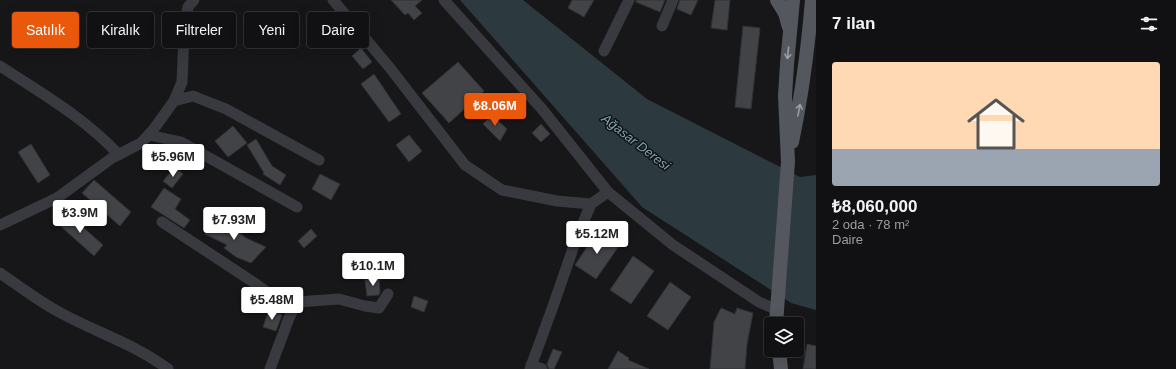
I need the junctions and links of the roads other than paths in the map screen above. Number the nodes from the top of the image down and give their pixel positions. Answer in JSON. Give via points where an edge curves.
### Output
{"nodes":[{"id":1,"x":194,"y":0,"type":"edge"},
{"id":2,"x":333,"y":0,"type":"edge"},
{"id":3,"x":444,"y":0,"type":"edge"},
{"id":4,"x":629,"y":0,"type":"edge"},
{"id":5,"x":673,"y":0,"type":"edge"},
{"id":6,"x":777,"y":0,"type":"edge"},
{"id":7,"x":793,"y":0,"type":"edge"},
{"id":8,"x":812,"y":0,"type":"edge"},
{"id":9,"x":662,"y":26,"type":"dead end"},
{"id":10,"x":790,"y":32,"type":"junction"},
{"id":11,"x":604,"y":51,"type":"dead end"},
{"id":12,"x":0,"y":66,"type":"edge"},
{"id":13,"x":174,"y":102,"type":"junction"},
{"id":14,"x":149,"y":135,"type":"junction"},
{"id":15,"x":119,"y":154,"type":"junction"},
{"id":16,"x":319,"y":160,"type":"dead end"},
{"id":17,"x":788,"y":162,"type":"junction"},
{"id":18,"x":608,"y":192,"type":"junction"},
{"id":19,"x":591,"y":204,"type":"junction"},
{"id":20,"x":297,"y":206,"type":"dead end"},
{"id":21,"x":162,"y":222,"type":"dead end"},
{"id":22,"x":0,"y":225,"type":"edge"},
{"id":23,"x":0,"y":273,"type":"edge"},
{"id":24,"x":388,"y":294,"type":"dead end"},
{"id":25,"x":297,"y":302,"type":"junction"},
{"id":26,"x":777,"y":314,"type":"edge"},
{"id":27,"x":775,"y":357,"type":"edge"},
{"id":28,"x":780,"y":357,"type":"edge"},
{"id":29,"x":530,"y":367,"type":"edge"},
{"id":30,"x":168,"y":369,"type":"edge"},
{"id":31,"x":270,"y":369,"type":"edge"},
{"id":32,"x":542,"y":369,"type":"edge"},
{"id":33,"x":774,"y":369,"type":"edge"},
{"id":34,"x":781,"y":369,"type":"edge"}],
"edges":[{"from":1,"to":13,"type":"street","via":[[188,7],[182,82]]},
{"from":2,"to":19,"type":"street","via":[[390,68],[465,165],[502,190],[557,201]]},
{"from":3,"to":18,"type":"street","via":[[542,109]]},
{"from":4,"to":11,"type":"street"},
{"from":5,"to":9,"type":"street"},
{"from":6,"to":10,"type":"main road","via":[[785,13]]},
{"from":7,"to":10,"type":"main road"},
{"from":17,"to":8,"type":"main road","one_way":true,"via":[[800,106]]},
{"from":10,"to":17,"type":"main road","one_way":true,"via":[[785,96]]},
{"from":12,"to":15,"type":"street","via":[[78,118],[103,137]]},
{"from":13,"to":14,"type":"street"},
{"from":13,"to":16,"type":"street","via":[[193,96],[226,109]]},
{"from":14,"to":15,"type":"street","via":[[142,144]]},
{"from":14,"to":20,"type":"street","via":[[181,142]]},
{"from":15,"to":22,"type":"street","via":[[57,198]]},
{"from":17,"to":26,"type":"main road"},
{"from":18,"to":19,"type":"street"},
{"from":18,"to":26,"type":"street","via":[[673,245]]},
{"from":19,"to":29,"type":"street"},
{"from":21,"to":25,"type":"street","via":[[278,300]]},
{"from":23,"to":30,"type":"street","via":[[58,312],[114,338]]},
{"from":24,"to":25,"type":"street","via":[[379,308],[339,299]]},
{"from":25,"to":31,"type":"street"},
{"from":27,"to":33,"type":"main road"},
{"from":28,"to":34,"type":"main road"},
{"from":29,"to":32,"type":"street"}]}
